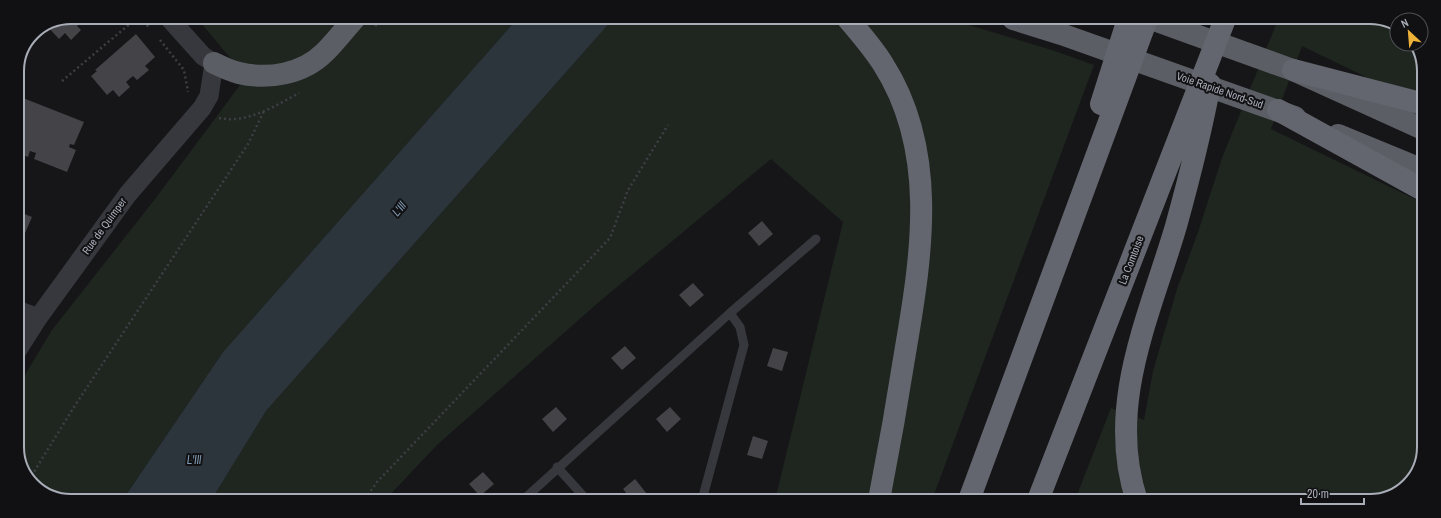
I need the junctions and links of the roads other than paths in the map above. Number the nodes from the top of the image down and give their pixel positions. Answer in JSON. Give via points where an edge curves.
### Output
{"nodes":[{"id":1,"x":174,"y":24,"type":"edge"},
{"id":2,"x":350,"y":24,"type":"edge"},
{"id":3,"x":852,"y":24,"type":"edge"},
{"id":4,"x":1029,"y":24,"type":"edge"},
{"id":5,"x":1126,"y":24,"type":"edge"},
{"id":6,"x":1145,"y":24,"type":"edge"},
{"id":7,"x":1165,"y":24,"type":"edge"},
{"id":8,"x":1223,"y":25,"type":"edge"},
{"id":9,"x":214,"y":63,"type":"junction"},
{"id":10,"x":1293,"y":70,"type":"junction"},
{"id":11,"x":1417,"y":102,"type":"edge"},
{"id":12,"x":1278,"y":110,"type":"junction"},
{"id":13,"x":1417,"y":126,"type":"edge"},
{"id":14,"x":1417,"y":168,"type":"edge"},
{"id":15,"x":1417,"y":187,"type":"edge"},
{"id":16,"x":816,"y":239,"type":"dead end"},
{"id":17,"x":24,"y":313,"type":"edge"},
{"id":18,"x":730,"y":313,"type":"junction"},
{"id":19,"x":38,"y":318,"type":"junction"},
{"id":20,"x":24,"y":340,"type":"edge"},
{"id":21,"x":997,"y":422,"type":"junction"},
{"id":22,"x":557,"y":467,"type":"junction"},
{"id":23,"x":529,"y":494,"type":"edge"},
{"id":24,"x":581,"y":494,"type":"edge"},
{"id":25,"x":704,"y":494,"type":"edge"},
{"id":26,"x":880,"y":494,"type":"edge"},
{"id":27,"x":971,"y":494,"type":"edge"},
{"id":28,"x":1040,"y":494,"type":"edge"},
{"id":29,"x":1136,"y":494,"type":"edge"}],
"edges":[{"from":1,"to":9,"type":"street","via":[[203,56]]},
{"from":2,"to":9,"type":"highway","via":[[324,53],[309,65],[286,73],[262,76],[239,73]]},
{"from":3,"to":26,"type":"highway","via":[[883,64],[898,92],[914,144],[922,212],[918,281]]},
{"from":4,"to":12,"type":"highway","name":"Voie Rapide Nord-Sud"},
{"from":5,"to":21,"type":"highway"},
{"from":6,"to":21,"type":"highway"},
{"from":7,"to":10,"type":"highway"},
{"from":8,"to":28,"type":"highway","name":"La Comtoise"},
{"from":8,"to":29,"type":"highway","via":[[1202,126],[1176,227],[1141,334],[1129,382],[1126,440]]},
{"from":9,"to":19,"type":"street","name":"Rue de Quimper","via":[[209,96],[202,108],[128,194]]},
{"from":10,"to":11,"type":"highway"},
{"from":10,"to":13,"type":"highway"},
{"from":12,"to":14,"type":"highway","name":"Voie Rapide Nord-Sud"},
{"from":12,"to":15,"type":"highway"},
{"from":16,"to":18,"type":"lane"},
{"from":17,"to":19,"type":"street"},
{"from":18,"to":22,"type":"lane"},
{"from":18,"to":25,"type":"lane","via":[[740,327],[744,345]]},
{"from":19,"to":20,"type":"street","name":"Rue de Quimper"},
{"from":21,"to":27,"type":"highway"},
{"from":22,"to":23,"type":"lane"},
{"from":22,"to":24,"type":"lane"}]}
